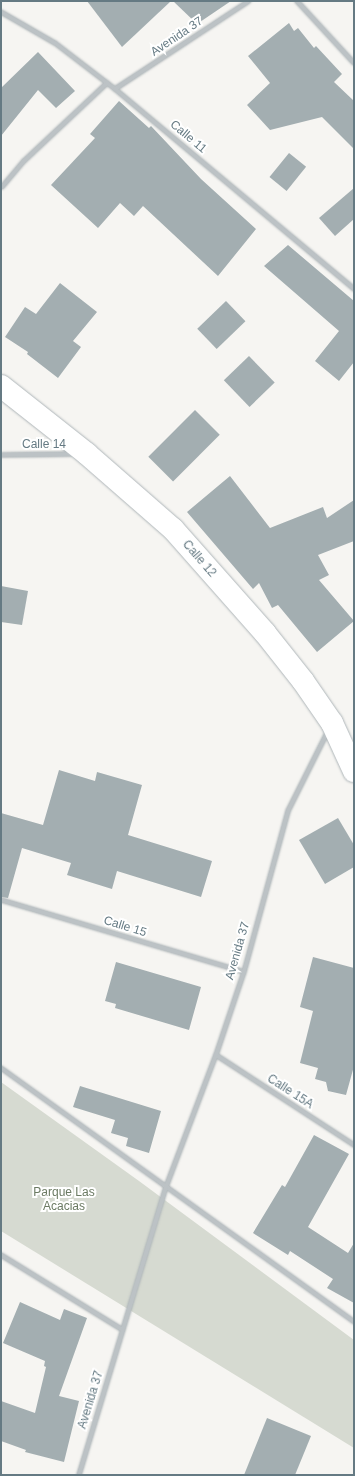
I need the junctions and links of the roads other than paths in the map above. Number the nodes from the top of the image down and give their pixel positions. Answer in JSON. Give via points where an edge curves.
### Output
{"nodes":[{"id":1,"x":249,"y":1,"type":"edge"},
{"id":2,"x":297,"y":1,"type":"edge"},
{"id":3,"x":1,"y":12,"type":"edge"},
{"id":4,"x":354,"y":63,"type":"edge"},
{"id":5,"x":107,"y":83,"type":"junction"},
{"id":6,"x":115,"y":89,"type":"junction"},
{"id":7,"x":2,"y":187,"type":"edge"},
{"id":8,"x":354,"y":289,"type":"edge"},
{"id":9,"x":1,"y":386,"type":"edge"},
{"id":10,"x":87,"y":454,"type":"junction"},
{"id":11,"x":1,"y":455,"type":"edge"},
{"id":12,"x":332,"y":723,"type":"junction"},
{"id":13,"x":354,"y":771,"type":"edge"},
{"id":14,"x":1,"y":900,"type":"edge"},
{"id":15,"x":244,"y":972,"type":"junction"},
{"id":16,"x":216,"y":1055,"type":"junction"},
{"id":17,"x":1,"y":1068,"type":"edge"},
{"id":18,"x":354,"y":1145,"type":"edge"},
{"id":19,"x":166,"y":1187,"type":"junction"},
{"id":20,"x":1,"y":1254,"type":"edge"},
{"id":21,"x":354,"y":1322,"type":"edge"},
{"id":22,"x":123,"y":1330,"type":"junction"},
{"id":23,"x":79,"y":1475,"type":"edge"}],
"edges":[{"from":1,"to":6,"type":"street","name":"Avenida 37"},
{"from":2,"to":4,"type":"street"},
{"from":3,"to":5,"type":"street","name":"Calle 11","via":[[55,43]]},
{"from":5,"to":6,"type":"street","name":"Calle 11"},
{"from":5,"to":7,"type":"street","via":[[24,161]]},
{"from":6,"to":8,"type":"street","name":"Calle 11"},
{"from":9,"to":10,"type":"main road","name":"Calle 12"},
{"from":10,"to":11,"type":"street","name":"Calle 14"},
{"from":10,"to":12,"type":"main road","name":"Calle 12","via":[[173,529],[303,681]]},
{"from":12,"to":13,"type":"main road","name":"Calle 12"},
{"from":12,"to":15,"type":"street","name":"Avenida 37","via":[[288,811]]},
{"from":14,"to":15,"type":"street","name":"Calle 15"},
{"from":15,"to":16,"type":"street","name":"Avenida 37"},
{"from":16,"to":18,"type":"street","name":"Calle 15A"},
{"from":16,"to":19,"type":"street","name":"Avenida 37"},
{"from":17,"to":19,"type":"street"},
{"from":19,"to":21,"type":"street"},
{"from":19,"to":22,"type":"street","name":"Avenida 37"},
{"from":20,"to":22,"type":"street"},
{"from":22,"to":23,"type":"street","name":"Avenida 37"}]}
